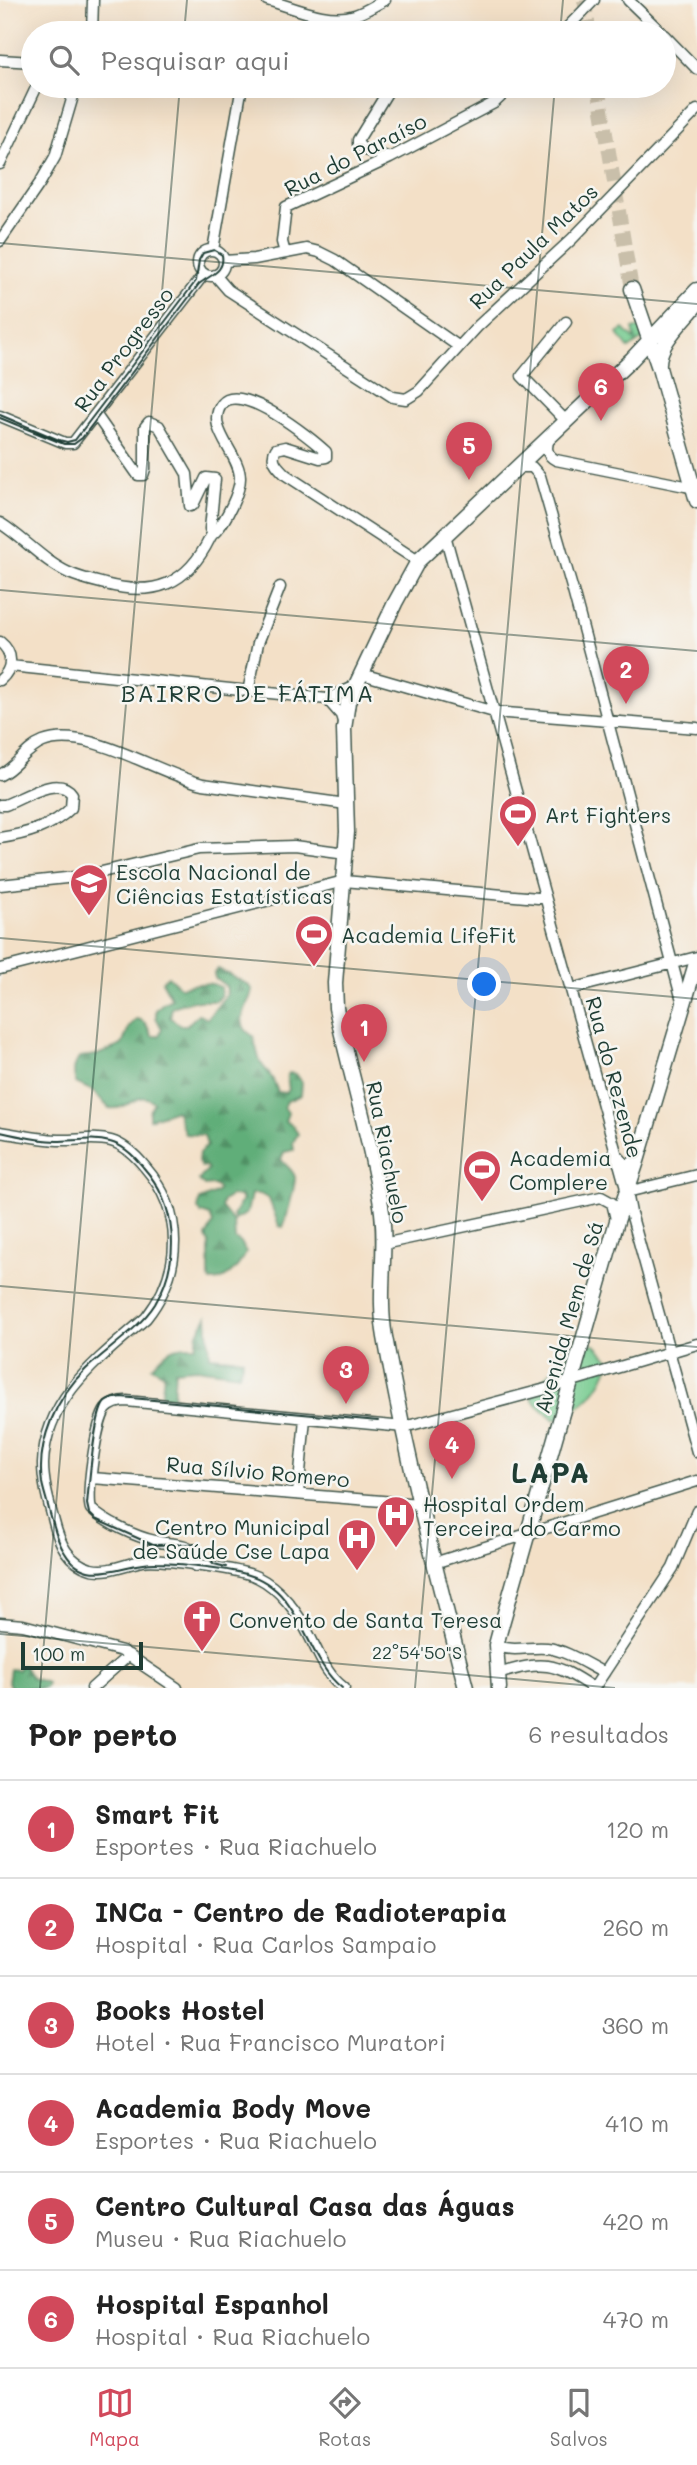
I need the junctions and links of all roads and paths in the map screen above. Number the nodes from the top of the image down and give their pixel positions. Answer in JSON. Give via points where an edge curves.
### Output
{"nodes":[{"id":1,"x":93,"y":0,"type":"edge"},
{"id":2,"x":267,"y":0,"type":"edge"},
{"id":3,"x":385,"y":0,"type":"edge"},
{"id":4,"x":594,"y":0,"type":"edge"},
{"id":5,"x":631,"y":2,"type":"edge"},
{"id":6,"x":328,"y":17,"type":"junction"},
{"id":7,"x":92,"y":21,"type":"edge"},
{"id":8,"x":328,"y":21,"type":"edge"},
{"id":9,"x":574,"y":21,"type":"edge"},
{"id":10,"x":650,"y":21,"type":"edge"},
{"id":11,"x":676,"y":47,"type":"edge"},
{"id":12,"x":0,"y":60,"type":"edge"},
{"id":13,"x":21,"y":62,"type":"edge"},
{"id":14,"x":697,"y":69,"type":"edge"},
{"id":15,"x":31,"y":98,"type":"edge"},
{"id":16,"x":70,"y":98,"type":"edge"},
{"id":17,"x":240,"y":98,"type":"edge"},
{"id":18,"x":384,"y":98,"type":"edge"},
{"id":19,"x":499,"y":98,"type":"edge"},
{"id":20,"x":697,"y":110,"type":"edge"},
{"id":21,"x":390,"y":158,"type":"junction"},
{"id":22,"x":0,"y":164,"type":"edge"},
{"id":23,"x":0,"y":241,"type":"edge"},
{"id":24,"x":213,"y":250,"type":"junction"},
{"id":25,"x":285,"y":253,"type":"junction"},
{"id":26,"x":224,"y":261,"type":"junction"},
{"id":27,"x":210,"y":274,"type":"junction"},
{"id":28,"x":632,"y":289,"type":"tunnel mouth"},
{"id":29,"x":697,"y":290,"type":"edge"},
{"id":30,"x":697,"y":304,"type":"edge"},
{"id":31,"x":566,"y":322,"type":"dead end"},
{"id":32,"x":649,"y":340,"type":"junction"},
{"id":33,"x":458,"y":346,"type":"junction"},
{"id":34,"x":659,"y":368,"type":"junction"},
{"id":35,"x":96,"y":415,"type":"junction"},
{"id":36,"x":0,"y":416,"type":"edge"},
{"id":37,"x":566,"y":421,"type":"junction"},
{"id":38,"x":552,"y":433,"type":"junction"},
{"id":39,"x":556,"y":460,"type":"junction"},
{"id":40,"x":515,"y":467,"type":"junction"},
{"id":41,"x":540,"y":476,"type":"junction"},
{"id":42,"x":696,"y":491,"type":"edge"},
{"id":43,"x":0,"y":523,"type":"edge"},
{"id":44,"x":213,"y":533,"type":"junction"},
{"id":45,"x":445,"y":535,"type":"junction"},
{"id":46,"x":418,"y":561,"type":"junction"},
{"id":47,"x":280,"y":587,"type":"dead end"},
{"id":48,"x":0,"y":642,"type":"edge"},
{"id":49,"x":10,"y":666,"type":"junction"},
{"id":50,"x":0,"y":680,"type":"edge"},
{"id":51,"x":359,"y":680,"type":"junction"},
{"id":52,"x":247,"y":692,"type":"junction"},
{"id":53,"x":327,"y":699,"type":"junction"},
{"id":54,"x":494,"y":712,"type":"junction"},
{"id":55,"x":608,"y":721,"type":"junction"},
{"id":56,"x":697,"y":728,"type":"edge"},
{"id":57,"x":344,"y":729,"type":"junction"},
{"id":58,"x":0,"y":775,"type":"edge"},
{"id":59,"x":346,"y":804,"type":"junction"},
{"id":60,"x":0,"y":805,"type":"edge"},
{"id":61,"x":0,"y":838,"type":"edge"},
{"id":62,"x":346,"y":853,"type":"junction"},
{"id":63,"x":344,"y":881,"type":"junction"},
{"id":64,"x":0,"y":885,"type":"edge"},
{"id":65,"x":545,"y":897,"type":"junction"},
{"id":66,"x":697,"y":959,"type":"edge"},
{"id":67,"x":673,"y":963,"type":"junction"},
{"id":68,"x":0,"y":969,"type":"edge"},
{"id":69,"x":571,"y":989,"type":"junction"},
{"id":70,"x":683,"y":1004,"type":"junction"},
{"id":71,"x":0,"y":1132,"type":"edge"},
{"id":72,"x":617,"y":1158,"type":"junction"},
{"id":73,"x":637,"y":1161,"type":"junction"},
{"id":74,"x":697,"y":1175,"type":"edge"},
{"id":75,"x":627,"y":1192,"type":"junction"},
{"id":76,"x":617,"y":1221,"type":"junction"},
{"id":77,"x":383,"y":1244,"type":"junction"},
{"id":78,"x":697,"y":1344,"type":"edge"},
{"id":79,"x":669,"y":1353,"type":"junction"},
{"id":80,"x":572,"y":1381,"type":"junction"},
{"id":81,"x":305,"y":1418,"type":"junction"},
{"id":82,"x":404,"y":1427,"type":"junction"},
{"id":83,"x":697,"y":1452,"type":"edge"},
{"id":84,"x":92,"y":1478,"type":"junction"},
{"id":85,"x":697,"y":1481,"type":"edge"},
{"id":86,"x":298,"y":1494,"type":"junction"},
{"id":87,"x":420,"y":1504,"type":"junction"},
{"id":88,"x":697,"y":1511,"type":"edge"},
{"id":89,"x":527,"y":1533,"type":"junction"},
{"id":90,"x":434,"y":1563,"type":"junction"},
{"id":91,"x":196,"y":1566,"type":"junction"},
{"id":92,"x":0,"y":1623,"type":"edge"},
{"id":93,"x":496,"y":1645,"type":"junction"},
{"id":94,"x":129,"y":1655,"type":"junction"},
{"id":95,"x":604,"y":1673,"type":"junction"},
{"id":96,"x":499,"y":1681,"type":"edge"},
{"id":97,"x":92,"y":1688,"type":"edge"},
{"id":98,"x":177,"y":1688,"type":"edge"},
{"id":99,"x":344,"y":1688,"type":"edge"},
{"id":100,"x":466,"y":1688,"type":"edge"},
{"id":101,"x":594,"y":1688,"type":"edge"}],
"edges":[{"from":1,"to":7,"type":"street"},
{"from":2,"to":6,"type":"street"},
{"from":3,"to":6,"type":"street","via":[[352,16]]},
{"from":4,"to":9,"type":"street"},
{"from":5,"to":10,"type":"street"},
{"from":6,"to":8,"type":"street"},
{"from":11,"to":14,"type":"street"},
{"from":12,"to":13,"type":"street"},
{"from":15,"to":22,"type":"street"},
{"from":16,"to":23,"type":"street","via":[[55,157]]},
{"from":17,"to":24,"type":"street"},
{"from":18,"to":21,"type":"street","via":[[358,144]]},
{"from":19,"to":21,"type":"street","name":"Rua do Paraíso"},
{"from":20,"to":33,"type":"street","name":"Rua Paula Matos","via":[[572,239]]},
{"from":21,"to":25,"type":"street","name":"Rua do Paraíso","via":[[286,206]]},
{"from":24,"to":26,"type":"street"},
{"from":24,"to":27,"type":"street","via":[[204,252],[199,260],[200,268]]},
{"from":25,"to":26,"type":"street"},
{"from":25,"to":33,"type":"street","via":[[307,249],[335,260]]},
{"from":26,"to":27,"type":"street","via":[[222,270]]},
{"from":27,"to":33,"type":"street","name":"Rua Paula Matos","via":[[393,397],[412,397]]},
{"from":27,"to":35,"type":"street","name":"Rua Progresso"},
{"from":28,"to":32,"type":"main road"},
{"from":29,"to":32,"type":"main road","name":"Rua Riachuelo"},
{"from":30,"to":34,"type":"main road","via":[[666,342]]},
{"from":31,"to":37,"type":"street","via":[[522,376]]},
{"from":32,"to":34,"type":"main road"},
{"from":32,"to":37,"type":"main road","name":"Rua Riachuelo"},
{"from":34,"to":42,"type":"main road"},
{"from":35,"to":36,"type":"street","name":"Rua Progresso","via":[[69,444]]},
{"from":35,"to":44,"type":"street","via":[[138,475],[144,473],[145,427],[149,422],[159,426],[187,474],[190,506],[206,478],[215,479]]},
{"from":37,"to":38,"type":"main road","name":"Rua Riachuelo"},
{"from":38,"to":39,"type":"street","via":[[546,445]]},
{"from":38,"to":40,"type":"main road","name":"Rua Riachuelo"},
{"from":39,"to":41,"type":"street","via":[[544,466]]},
{"from":39,"to":42,"type":"street"},
{"from":40,"to":41,"type":"street","via":[[532,467]]},
{"from":40,"to":45,"type":"main road","name":"Rua Riachuelo"},
{"from":41,"to":55,"type":"street"},
{"from":43,"to":44,"type":"street","via":[[69,573],[128,588],[152,588],[180,578],[201,556]]},
{"from":44,"to":46,"type":"street","via":[[236,496],[240,480],[236,461],[218,428],[218,412],[228,398],[240,397],[266,409],[326,452],[326,457],[320,458],[285,447],[276,449],[276,466]]},
{"from":45,"to":46,"type":"main road","name":"Rua Riachuelo"},
{"from":45,"to":54,"type":"street","name":"Rua do Rezende"},
{"from":46,"to":51,"type":"main road","name":"Rua Riachuelo"},
{"from":47,"to":52,"type":"street","via":[[258,643]]},
{"from":48,"to":49,"type":"street","via":[[8,652]]},
{"from":49,"to":50,"type":"street"},
{"from":49,"to":52,"type":"street"},
{"from":51,"to":53,"type":"street"},
{"from":51,"to":54,"type":"street"},
{"from":51,"to":57,"type":"main road","name":"Rua Riachuelo","via":[[348,702]]},
{"from":52,"to":53,"type":"street"},
{"from":53,"to":57,"type":"street","via":[[341,715]]},
{"from":54,"to":55,"type":"street"},
{"from":54,"to":65,"type":"street","name":"Rua do Rezende"},
{"from":55,"to":56,"type":"street"},
{"from":55,"to":67,"type":"street"},
{"from":57,"to":59,"type":"main road","name":"Rua Riachuelo"},
{"from":58,"to":59,"type":"street","via":[[41,742],[78,738],[203,785]]},
{"from":59,"to":62,"type":"main road","name":"Rua Riachuelo"},
{"from":60,"to":61,"type":"street","via":[[54,786],[63,786],[72,794],[71,808],[54,821],[26,834]]},
{"from":62,"to":63,"type":"main road","name":"Rua Riachuelo"},
{"from":62,"to":64,"type":"street","via":[[294,846],[199,849],[85,876]]},
{"from":63,"to":65,"type":"street"},
{"from":63,"to":68,"type":"street"},
{"from":63,"to":77,"type":"main road","name":"Rua Riachuelo","via":[[336,1008],[377,1186]]},
{"from":65,"to":69,"type":"street","name":"Rua do Rezende"},
{"from":66,"to":67,"type":"street"},
{"from":66,"to":70,"type":"main road","name":"Avenida Mem de Sá"},
{"from":67,"to":69,"type":"street"},
{"from":67,"to":70,"type":"street"},
{"from":69,"to":72,"type":"street","name":"Rua do Rezende"},
{"from":70,"to":73,"type":"main road","name":"Avenida Mem de Sá"},
{"from":71,"to":91,"type":"street","via":[[114,1142],[139,1160],[164,1192],[174,1239],[163,1291],[146,1318],[85,1371],[68,1392],[47,1438],[44,1479],[63,1547],[83,1566],[107,1570],[153,1560]]},
{"from":72,"to":73,"type":"main road","via":[[625,1166]]},
{"from":72,"to":75,"type":"street","name":"Rua do Rezende"},
{"from":73,"to":75,"type":"main road","name":"Avenida Mem de Sá"},
{"from":74,"to":75,"type":"street"},
{"from":75,"to":76,"type":"main road","name":"Avenida Mem de Sá"},
{"from":75,"to":79,"type":"street","name":"Rua do Rezende"},
{"from":76,"to":77,"type":"street","via":[[612,1203],[601,1197]]},
{"from":76,"to":80,"type":"main road","name":"Avenida Mem de Sá"},
{"from":77,"to":82,"type":"main road","name":"Rua Riachuelo","via":[[382,1316]]},
{"from":78,"to":79,"type":"street"},
{"from":79,"to":80,"type":"street"},
{"from":79,"to":83,"type":"street","name":"Rua do Rezende"},
{"from":80,"to":82,"type":"street"},
{"from":80,"to":89,"type":"main road","name":"Avenida Mem de Sá"},
{"from":81,"to":82,"type":"street"},
{"from":81,"to":84,"type":"street","via":[[116,1402],[101,1420]]},
{"from":81,"to":86,"type":"street"},
{"from":82,"to":87,"type":"main road","name":"Rua Riachuelo"},
{"from":84,"to":86,"type":"street","name":"Rua Sílvio Romero"},
{"from":84,"to":91,"type":"street","via":[[92,1512],[150,1540],[188,1546],[196,1552]]},
{"from":85,"to":89,"type":"street"},
{"from":86,"to":87,"type":"street","name":"Rua Sílvio Romero"},
{"from":87,"to":90,"type":"main road","name":"Rua Riachuelo"},
{"from":88,"to":95,"type":"street","via":[[673,1568]]},
{"from":89,"to":90,"type":"street"},
{"from":89,"to":93,"type":"main road","name":"Avenida Mem de Sá"},
{"from":90,"to":100,"type":"main road","name":"Rua Riachuelo"},
{"from":91,"to":99,"type":"street","via":[[247,1573],[272,1587],[299,1617],[324,1665]]},
{"from":92,"to":94,"type":"street","via":[[113,1647]]},
{"from":93,"to":95,"type":"street","via":[[512,1650],[556,1650]]},
{"from":93,"to":96,"type":"main road","name":"Avenida Mem de Sá"},
{"from":94,"to":97,"type":"street"},
{"from":94,"to":98,"type":"street"},
{"from":95,"to":101,"type":"street"},
{"from":96,"to":101,"type":"street","via":[[527,1665],[546,1665]]}]}
